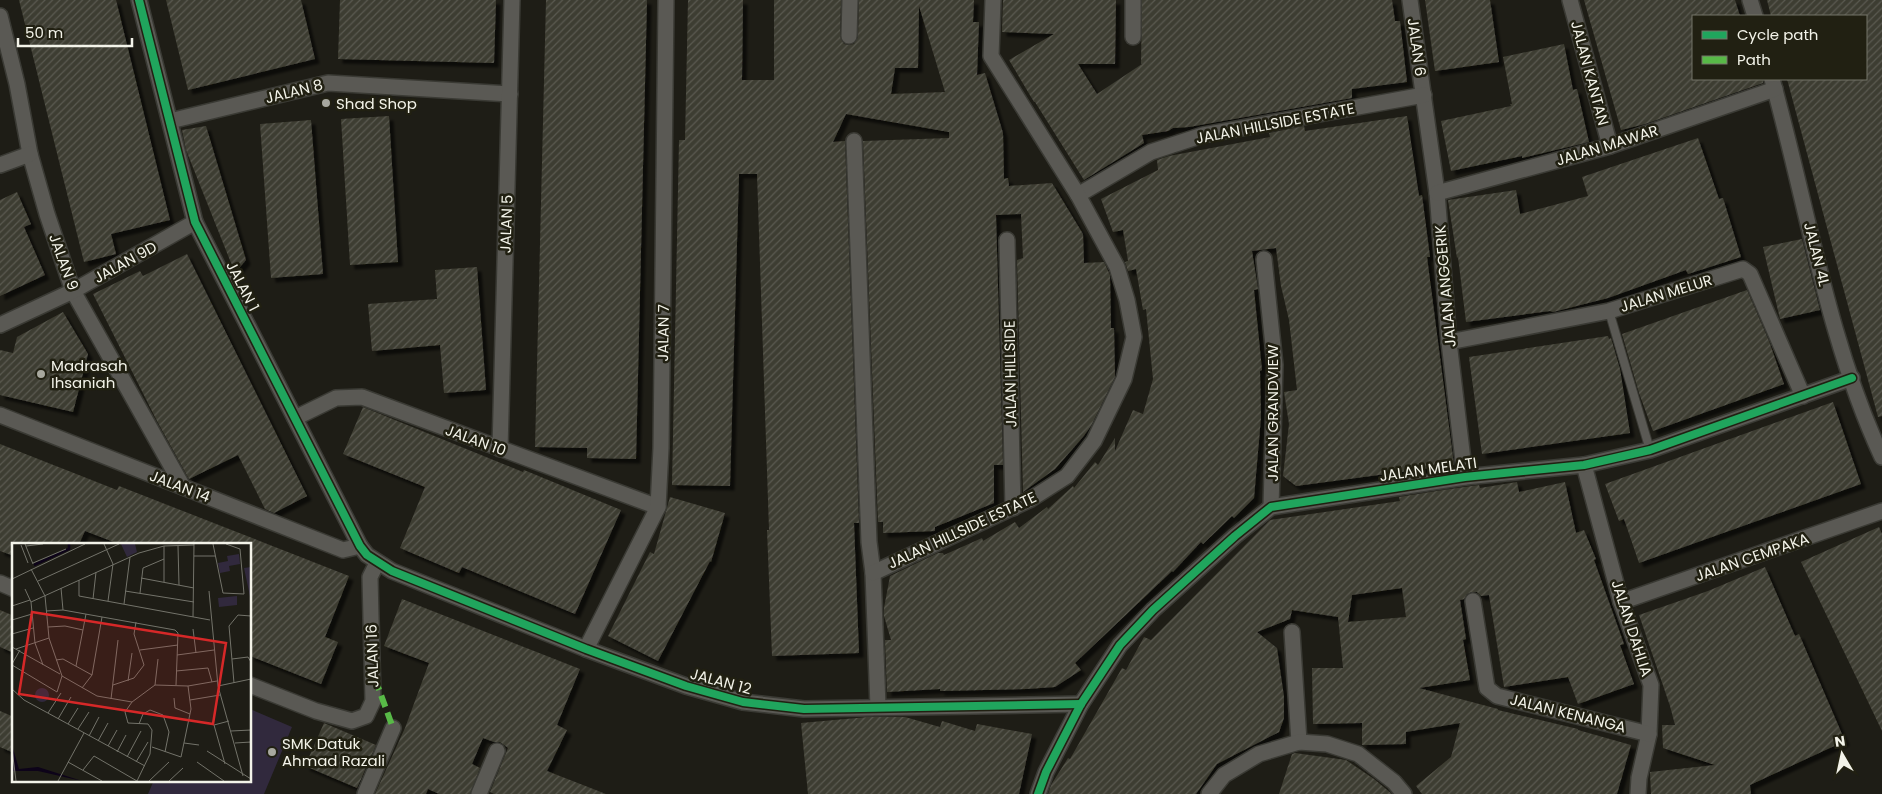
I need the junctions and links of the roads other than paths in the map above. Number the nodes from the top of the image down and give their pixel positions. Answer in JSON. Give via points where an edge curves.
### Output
{"nodes":[{"id":1,"x":140,"y":0,"type":"edge"},
{"id":2,"x":512,"y":0,"type":"edge"},
{"id":3,"x":666,"y":0,"type":"edge"},
{"id":4,"x":850,"y":0,"type":"edge"},
{"id":5,"x":993,"y":0,"type":"edge"},
{"id":6,"x":1133,"y":0,"type":"edge"},
{"id":7,"x":1410,"y":0,"type":"edge"},
{"id":8,"x":1570,"y":0,"type":"edge"},
{"id":9,"x":1750,"y":0,"type":"edge"},
{"id":10,"x":1755,"y":15,"type":"edge"},
{"id":11,"x":1,"y":21,"type":"edge"},
{"id":12,"x":849,"y":36,"type":"dead end"},
{"id":13,"x":1133,"y":37,"type":"dead end"},
{"id":14,"x":1774,"y":84,"type":"edge"},
{"id":15,"x":510,"y":94,"type":"junction"},
{"id":16,"x":1424,"y":94,"type":"junction"},
{"id":17,"x":170,"y":121,"type":"junction"},
{"id":18,"x":854,"y":140,"type":"dead end"},
{"id":19,"x":1610,"y":146,"type":"junction"},
{"id":20,"x":30,"y":154,"type":"junction"},
{"id":21,"x":0,"y":166,"type":"edge"},
{"id":22,"x":1437,"y":193,"type":"junction"},
{"id":23,"x":1078,"y":195,"type":"junction"},
{"id":24,"x":194,"y":222,"type":"junction"},
{"id":25,"x":1007,"y":240,"type":"dead end"},
{"id":26,"x":1264,"y":259,"type":"dead end"},
{"id":27,"x":73,"y":291,"type":"junction"},
{"id":28,"x":1609,"y":311,"type":"junction"},
{"id":29,"x":0,"y":325,"type":"edge"},
{"id":30,"x":1450,"y":342,"type":"junction"},
{"id":31,"x":1852,"y":378,"type":"junction"},
{"id":32,"x":1803,"y":396,"type":"junction"},
{"id":33,"x":0,"y":415,"type":"edge"},
{"id":34,"x":295,"y":418,"type":"junction"},
{"id":35,"x":1875,"y":425,"type":"edge"},
{"id":36,"x":500,"y":449,"type":"junction"},
{"id":37,"x":1650,"y":450,"type":"junction"},
{"id":38,"x":1882,"y":457,"type":"edge"},
{"id":39,"x":1584,"y":465,"type":"junction"},
{"id":40,"x":1465,"y":477,"type":"junction"},
{"id":41,"x":183,"y":487,"type":"junction"},
{"id":42,"x":658,"y":507,"type":"junction"},
{"id":43,"x":1013,"y":508,"type":"junction"},
{"id":44,"x":1271,"y":508,"type":"junction"},
{"id":45,"x":1882,"y":511,"type":"edge"},
{"id":46,"x":360,"y":546,"type":"junction"},
{"id":47,"x":377,"y":563,"type":"junction"},
{"id":48,"x":873,"y":573,"type":"junction"},
{"id":49,"x":0,"y":583,"type":"edge"},
{"id":50,"x":12,"y":588,"type":"edge"},
{"id":51,"x":1473,"y":602,"type":"dead end"},
{"id":52,"x":1622,"y":602,"type":"junction"},
{"id":53,"x":1292,"y":632,"type":"dead end"},
{"id":54,"x":586,"y":649,"type":"junction"},
{"id":55,"x":251,"y":684,"type":"edge"},
{"id":56,"x":1081,"y":704,"type":"junction"},
{"id":57,"x":878,"y":707,"type":"junction"},
{"id":58,"x":393,"y":728,"type":"dead end"},
{"id":59,"x":1649,"y":734,"type":"junction"},
{"id":60,"x":1299,"y":742,"type":"junction"},
{"id":61,"x":497,"y":751,"type":"dead end"},
{"id":62,"x":365,"y":794,"type":"edge"},
{"id":63,"x":479,"y":794,"type":"edge"},
{"id":64,"x":1038,"y":794,"type":"edge"},
{"id":65,"x":1209,"y":794,"type":"edge"},
{"id":66,"x":1404,"y":794,"type":"edge"},
{"id":67,"x":1638,"y":794,"type":"edge"}],
"edges":[{"from":1,"to":17,"type":"street","name":"JALAN 1"},
{"from":2,"to":15,"type":"street","name":"JALAN 5"},
{"from":3,"to":42,"type":"street","name":"JALAN 7"},
{"from":4,"to":12,"type":"street"},
{"from":5,"to":23,"type":"street","name":"JALAN HILLSIDE ESTATE","via":[[991,56]]},
{"from":6,"to":13,"type":"street"},
{"from":7,"to":16,"type":"street","name":"JALAN 6"},
{"from":8,"to":19,"type":"street","name":"JALAN KANTAN"},
{"from":9,"to":10,"type":"street"},
{"from":11,"to":20,"type":"street","name":"JALAN 9"},
{"from":14,"to":19,"type":"street","name":"JALAN MAWAR"},
{"from":14,"to":31,"type":"street","name":"JALAN 4L","via":[[1836,331]]},
{"from":15,"to":17,"type":"street","name":"JALAN 8","via":[[328,82]]},
{"from":15,"to":36,"type":"street","name":"JALAN 5"},
{"from":16,"to":22,"type":"street","name":"JALAN ANGGERIK"},
{"from":16,"to":23,"type":"street","name":"JALAN HILLSIDE ESTATE","via":[[1203,135],[1152,152]]},
{"from":17,"to":24,"type":"street","name":"JALAN 1"},
{"from":18,"to":48,"type":"street","name":"JALAN HILLSIDE ESTATE","via":[[869,542]]},
{"from":19,"to":22,"type":"street","name":"JALAN MAWAR"},
{"from":20,"to":21,"type":"street"},
{"from":20,"to":27,"type":"street","name":"JALAN 9"},
{"from":22,"to":30,"type":"street","name":"JALAN ANGGERIK"},
{"from":23,"to":43,"type":"street","name":"JALAN HILLSIDE ESTATE","via":[[1118,267],[1134,337],[1124,379],[1094,441],[1067,476]]},
{"from":24,"to":27,"type":"street","name":"JALAN 9D"},
{"from":24,"to":34,"type":"street","name":"JALAN 1"},
{"from":25,"to":43,"type":"street","name":"JALAN HILLSIDE"},
{"from":26,"to":44,"type":"street","name":"JALAN GRANDVIEW","via":[[1275,365]]},
{"from":27,"to":29,"type":"street","name":"JALAN 9D"},
{"from":27,"to":41,"type":"street","name":"JALAN 9"},
{"from":28,"to":30,"type":"street","name":"JALAN MELUR"},
{"from":28,"to":32,"type":"street","name":"JALAN MELUR","via":[[1743,269],[1750,274]]},
{"from":28,"to":37,"type":"lane"},
{"from":30,"to":40,"type":"street","name":"JALAN ANGGERIK"},
{"from":31,"to":32,"type":"street","name":"JALAN MELATI"},
{"from":31,"to":35,"type":"street","name":"JALAN 4L"},
{"from":32,"to":37,"type":"street","name":"JALAN MELATI"},
{"from":33,"to":41,"type":"street","name":"JALAN 14"},
{"from":34,"to":36,"type":"street","name":"JALAN 10","via":[[336,398],[362,397]]},
{"from":34,"to":46,"type":"street","name":"JALAN 1"},
{"from":35,"to":38,"type":"street","name":"JALAN 4L"},
{"from":36,"to":42,"type":"street","name":"JALAN 10"},
{"from":37,"to":39,"type":"street","name":"JALAN MELATI"},
{"from":39,"to":40,"type":"street","name":"JALAN MELATI"},
{"from":39,"to":52,"type":"street","name":"JALAN DAHLIA"},
{"from":40,"to":44,"type":"street","name":"JALAN MELATI"},
{"from":41,"to":46,"type":"street","name":"JALAN 14","via":[[343,550]]},
{"from":42,"to":54,"type":"street","name":"JALAN 7"},
{"from":43,"to":48,"type":"street","name":"JALAN HILLSIDE ESTATE"},
{"from":44,"to":56,"type":"street","name":"JALAN MELATI","via":[[1153,610],[1120,645]]},
{"from":45,"to":52,"type":"street","name":"JALAN CEMPAKA"},
{"from":46,"to":47,"type":"street","name":"JALAN 1"},
{"from":47,"to":54,"type":"street","name":"JALAN 12","via":[[392,572]]},
{"from":47,"to":55,"type":"street","name":"JALAN 16","via":[[370,577],[373,701],[366,716],[352,721],[316,711]]},
{"from":48,"to":57,"type":"street","name":"JALAN HILLSIDE ESTATE"},
{"from":49,"to":50,"type":"street"},
{"from":51,"to":59,"type":"street","name":"JALAN KENANGA","via":[[1487,688],[1497,696]]},
{"from":52,"to":59,"type":"street","name":"JALAN DAHLIA","via":[[1651,685]]},
{"from":53,"to":60,"type":"street"},
{"from":54,"to":57,"type":"street","name":"JALAN 12","via":[[686,686],[743,702],[804,709]]},
{"from":56,"to":57,"type":"street","name":"JALAN 12"},
{"from":56,"to":64,"type":"street","name":"JALAN MELATI"},
{"from":58,"to":62,"type":"street"},
{"from":59,"to":67,"type":"street","name":"JALAN DAHLIA"},
{"from":60,"to":65,"type":"street","via":[[1259,754],[1224,775]]},
{"from":60,"to":66,"type":"street","via":[[1327,744],[1358,754]]},
{"from":61,"to":63,"type":"street"}]}
